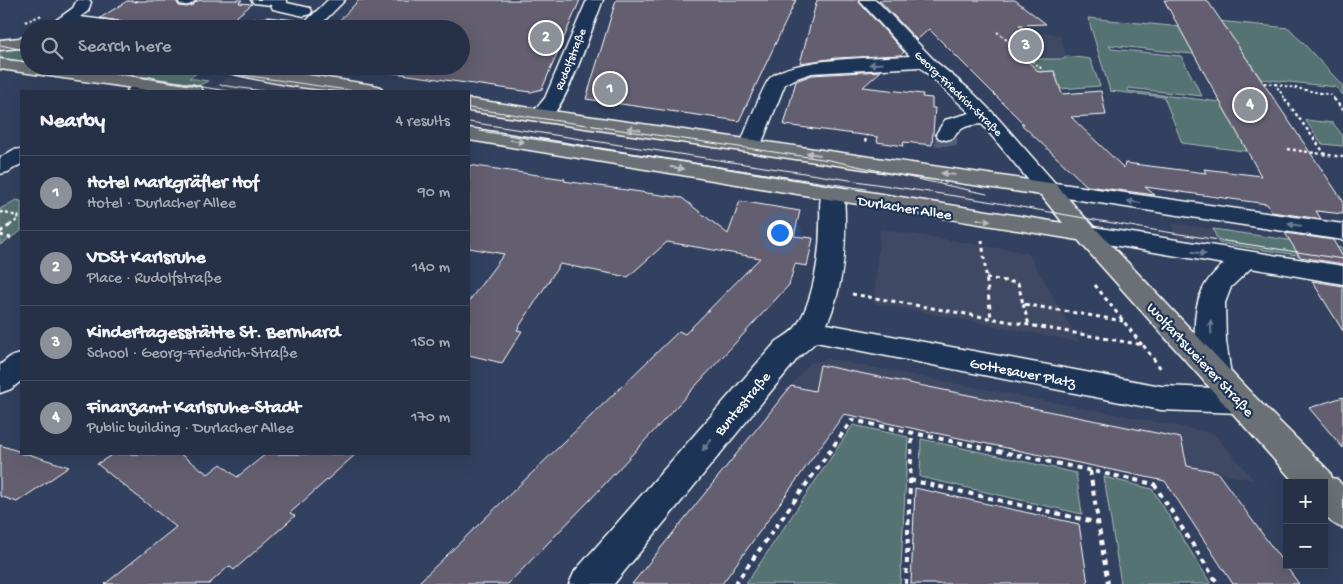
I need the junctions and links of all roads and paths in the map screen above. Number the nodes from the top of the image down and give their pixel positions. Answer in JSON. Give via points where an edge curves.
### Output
{"nodes":[{"id":1,"x":138,"y":0,"type":"edge"},
{"id":2,"x":337,"y":0,"type":"edge"},
{"id":3,"x":595,"y":0,"type":"edge"},
{"id":4,"x":867,"y":0,"type":"edge"},
{"id":5,"x":91,"y":1,"type":"edge"},
{"id":6,"x":258,"y":1,"type":"edge"},
{"id":7,"x":134,"y":2,"type":"dead end"},
{"id":8,"x":59,"y":7,"type":"dead end"},
{"id":9,"x":43,"y":14,"type":"dead end"},
{"id":10,"x":30,"y":20,"type":"edge"},
{"id":11,"x":65,"y":20,"type":"edge"},
{"id":12,"x":285,"y":20,"type":"edge"},
{"id":13,"x":316,"y":20,"type":"edge"},
{"id":14,"x":997,"y":32,"type":"dead end"},
{"id":15,"x":20,"y":43,"type":"edge"},
{"id":16,"x":0,"y":45,"type":"edge"},
{"id":17,"x":924,"y":61,"type":"junction"},
{"id":18,"x":0,"y":64,"type":"edge"},
{"id":19,"x":20,"y":67,"type":"edge"},
{"id":20,"x":1042,"y":69,"type":"dead end"},
{"id":21,"x":66,"y":75,"type":"edge"},
{"id":22,"x":287,"y":75,"type":"edge"},
{"id":23,"x":1264,"y":83,"type":"dead end"},
{"id":24,"x":1275,"y":84,"type":"junction"},
{"id":25,"x":143,"y":88,"type":"edge"},
{"id":26,"x":176,"y":90,"type":"edge"},
{"id":27,"x":368,"y":90,"type":"edge"},
{"id":28,"x":470,"y":105,"type":"edge"},
{"id":29,"x":1343,"y":110,"type":"edge"},
{"id":30,"x":541,"y":115,"type":"junction"},
{"id":31,"x":986,"y":118,"type":"junction"},
{"id":32,"x":470,"y":134,"type":"edge"},
{"id":33,"x":946,"y":134,"type":"dead end"},
{"id":34,"x":751,"y":145,"type":"junction"},
{"id":35,"x":1286,"y":150,"type":"dead end"},
{"id":36,"x":1324,"y":154,"type":"junction"},
{"id":37,"x":20,"y":156,"type":"edge"},
{"id":38,"x":1343,"y":157,"type":"edge"},
{"id":39,"x":0,"y":167,"type":"edge"},
{"id":40,"x":1048,"y":189,"type":"junction"},
{"id":41,"x":832,"y":195,"type":"junction"},
{"id":42,"x":0,"y":212,"type":"edge"},
{"id":43,"x":0,"y":232,"type":"edge"},
{"id":44,"x":1343,"y":232,"type":"edge"},
{"id":45,"x":1087,"y":234,"type":"junction"},
{"id":46,"x":0,"y":236,"type":"edge"},
{"id":47,"x":11,"y":238,"type":"dead end"},
{"id":48,"x":982,"y":242,"type":"dead end"},
{"id":49,"x":1244,"y":260,"type":"junction"},
{"id":50,"x":1343,"y":275,"type":"edge"},
{"id":51,"x":986,"y":278,"type":"junction"},
{"id":52,"x":1093,"y":282,"type":"dead end"},
{"id":53,"x":824,"y":290,"type":"junction"},
{"id":54,"x":1023,"y":304,"type":"junction"},
{"id":55,"x":991,"y":318,"type":"junction"},
{"id":56,"x":1123,"y":320,"type":"junction"},
{"id":57,"x":1029,"y":325,"type":"junction"},
{"id":58,"x":809,"y":331,"type":"junction"},
{"id":59,"x":1143,"y":345,"type":"junction"},
{"id":60,"x":20,"y":365,"type":"edge"},
{"id":61,"x":1216,"y":375,"type":"junction"},
{"id":62,"x":0,"y":381,"type":"edge"},
{"id":63,"x":1184,"y":399,"type":"junction"},
{"id":64,"x":1239,"y":401,"type":"junction"},
{"id":65,"x":912,"y":433,"type":"junction"},
{"id":66,"x":1090,"y":471,"type":"junction"},
{"id":67,"x":1314,"y":479,"type":"edge"},
{"id":68,"x":910,"y":480,"type":"junction"},
{"id":69,"x":1328,"y":495,"type":"edge"},
{"id":70,"x":1343,"y":512,"type":"edge"},
{"id":71,"x":1099,"y":523,"type":"junction"},
{"id":72,"x":589,"y":584,"type":"edge"},
{"id":73,"x":735,"y":584,"type":"edge"},
{"id":74,"x":906,"y":584,"type":"edge"},
{"id":75,"x":1108,"y":584,"type":"edge"},
{"id":76,"x":1218,"y":584,"type":"edge"}],
"edges":[{"from":1,"to":7,"type":"path"},
{"from":2,"to":13,"type":"street"},
{"from":3,"to":30,"type":"street","name":"Rudolfstraße","via":[[554,100]]},
{"from":4,"to":17,"type":"street","name":"Georg-Friedrich-Straße"},
{"from":5,"to":8,"type":"street"},
{"from":5,"to":11,"type":"street"},
{"from":6,"to":12,"type":"street","via":[[279,1],[279,6],[293,18]]},
{"from":9,"to":10,"type":"path"},
{"from":14,"to":20,"type":"path"},
{"from":15,"to":16,"type":"main road"},
{"from":17,"to":31,"type":"street","name":"Georg-Friedrich-Straße"},
{"from":17,"to":34,"type":"street","one_way":true,"via":[[811,68],[790,74],[777,81]]},
{"from":18,"to":19,"type":"main road"},
{"from":21,"to":25,"type":"main road"},
{"from":22,"to":27,"type":"main road"},
{"from":23,"to":24,"type":"path"},
{"from":24,"to":29,"type":"path","via":[[1331,95]]},
{"from":24,"to":36,"type":"path"},
{"from":25,"to":26,"type":"main road"},
{"from":28,"to":30,"type":"main road"},
{"from":34,"to":30,"type":"main road","one_way":true},
{"from":31,"to":33,"type":"street","via":[[957,122],[948,128]]},
{"from":31,"to":40,"type":"street","name":"Georg-Friedrich-Straße"},
{"from":32,"to":41,"type":"main road","name":"Durlacher Allee","one_way":true},
{"from":40,"to":34,"type":"main road","one_way":true},
{"from":35,"to":36,"type":"path"},
{"from":36,"to":38,"type":"path"},
{"from":37,"to":39,"type":"street"},
{"from":44,"to":40,"type":"street","one_way":true},
{"from":40,"to":45,"type":"main road","name":"Wolfartsweierer Straße"},
{"from":41,"to":45,"type":"main road","name":"Durlacher Allee","one_way":true},
{"from":41,"to":53,"type":"street","name":"Buntestraße","via":[[833,229]]},
{"from":42,"to":43,"type":"path","via":[[20,219]]},
{"from":45,"to":49,"type":"street","name":"Durlacher Allee","one_way":true},
{"from":45,"to":61,"type":"main road","name":"Wolfartsweierer Straße"},
{"from":46,"to":47,"type":"path"},
{"from":48,"to":51,"type":"path"},
{"from":49,"to":50,"type":"street","name":"Durlacher Allee"},
{"from":61,"to":49,"type":"street","one_way":true,"via":[[1212,361],[1210,313],[1214,296],[1219,284]]},
{"from":51,"to":54,"type":"path","via":[[1018,283]]},
{"from":51,"to":55,"type":"path"},
{"from":52,"to":56,"type":"path"},
{"from":53,"to":55,"type":"path"},
{"from":53,"to":58,"type":"street","name":"Buntestraße"},
{"from":54,"to":56,"type":"path"},
{"from":54,"to":57,"type":"path"},
{"from":55,"to":57,"type":"path"},
{"from":56,"to":59,"type":"path"},
{"from":57,"to":59,"type":"path"},
{"from":58,"to":63,"type":"street","name":"Gottesauer Platz","via":[[1161,398]]},
{"from":58,"to":72,"type":"street","name":"Buntestraße","one_way":true,"via":[[787,350]]},
{"from":59,"to":63,"type":"path"},
{"from":60,"to":62,"type":"street"},
{"from":61,"to":64,"type":"main road","name":"Wolfartsweierer Straße"},
{"from":63,"to":64,"type":"street","name":"Gottesauer Platz"},
{"from":64,"to":67,"type":"main road","name":"Wolfartsweierer Straße"},
{"from":65,"to":66,"type":"path"},
{"from":65,"to":68,"type":"path"},
{"from":65,"to":73,"type":"path","via":[[852,420]]},
{"from":66,"to":71,"type":"path"},
{"from":66,"to":76,"type":"path","via":[[1154,484]]},
{"from":68,"to":71,"type":"path"},
{"from":68,"to":74,"type":"path"},
{"from":69,"to":70,"type":"main road"},
{"from":71,"to":75,"type":"path"}]}
